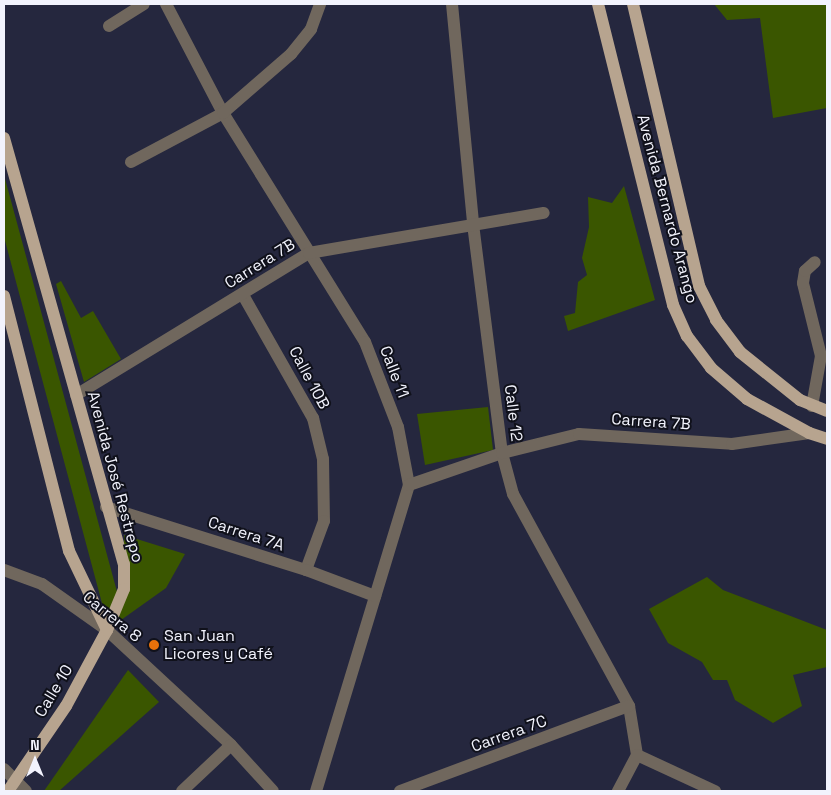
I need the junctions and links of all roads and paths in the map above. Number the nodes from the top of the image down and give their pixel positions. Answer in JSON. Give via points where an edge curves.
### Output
{"nodes":[{"id":1,"x":144,"y":4,"type":"edge"},
{"id":2,"x":166,"y":4,"type":"edge"},
{"id":3,"x":320,"y":4,"type":"edge"},
{"id":4,"x":452,"y":4,"type":"edge"},
{"id":5,"x":598,"y":4,"type":"edge"},
{"id":6,"x":633,"y":4,"type":"edge"},
{"id":7,"x":109,"y":26,"type":"dead end"},
{"id":8,"x":223,"y":113,"type":"junction"},
{"id":9,"x":4,"y":138,"type":"edge"},
{"id":10,"x":131,"y":162,"type":"dead end"},
{"id":11,"x":544,"y":213,"type":"dead end"},
{"id":12,"x":473,"y":224,"type":"junction"},
{"id":13,"x":309,"y":253,"type":"junction"},
{"id":14,"x":815,"y":262,"type":"dead end"},
{"id":15,"x":243,"y":295,"type":"junction"},
{"id":16,"x":4,"y":296,"type":"edge"},
{"id":17,"x":76,"y":395,"type":"junction"},
{"id":18,"x":812,"y":406,"type":"junction"},
{"id":19,"x":827,"y":411,"type":"edge"},
{"id":20,"x":809,"y":433,"type":"junction"},
{"id":21,"x":827,"y":439,"type":"edge"},
{"id":22,"x":502,"y":453,"type":"junction"},
{"id":23,"x":409,"y":485,"type":"junction"},
{"id":24,"x":106,"y":506,"type":"junction"},
{"id":25,"x":4,"y":570,"type":"edge"},
{"id":26,"x":306,"y":570,"type":"junction"},
{"id":27,"x":375,"y":596,"type":"junction"},
{"id":28,"x":107,"y":630,"type":"junction"},
{"id":29,"x":629,"y":706,"type":"junction"},
{"id":30,"x":231,"y":745,"type":"junction"},
{"id":31,"x":637,"y":755,"type":"junction"},
{"id":32,"x":4,"y":769,"type":"edge"},
{"id":33,"x":16,"y":780,"type":"junction"},
{"id":34,"x":8,"y":791,"type":"edge"},
{"id":35,"x":26,"y":791,"type":"edge"},
{"id":36,"x":182,"y":791,"type":"edge"},
{"id":37,"x":273,"y":791,"type":"edge"},
{"id":38,"x":316,"y":791,"type":"edge"},
{"id":39,"x":400,"y":791,"type":"edge"},
{"id":40,"x":618,"y":791,"type":"edge"},
{"id":41,"x":715,"y":791,"type":"edge"}],
"edges":[{"from":1,"to":7,"type":"street"},
{"from":2,"to":8,"type":"street","name":"Calle 11"},
{"from":3,"to":8,"type":"street","via":[[311,29],[291,54]]},
{"from":4,"to":12,"type":"street","name":"Calle 12"},
{"from":5,"to":20,"type":"main road","name":"Avenida Bernardo Arango","via":[[672,305],[687,336],[711,368],[747,399]]},
{"from":6,"to":18,"type":"main road","name":"Avenida Bernardo Arango","via":[[699,286],[716,320],[740,352],[770,378]]},
{"from":8,"to":10,"type":"street"},
{"from":8,"to":13,"type":"street","name":"Calle 11"},
{"from":9,"to":17,"type":"main road","name":"Avenida José Restrepo"},
{"from":11,"to":12,"type":"street","name":"Carrera 7B"},
{"from":12,"to":13,"type":"street","name":"Carrera 7B"},
{"from":12,"to":22,"type":"street","name":"Calle 12"},
{"from":13,"to":15,"type":"street","name":"Carrera 7B"},
{"from":13,"to":23,"type":"street","name":"Calle 11","via":[[365,342],[398,427]]},
{"from":14,"to":18,"type":"street","via":[[805,271],[803,283],[821,356]]},
{"from":15,"to":17,"type":"street","name":"Carrera 7B"},
{"from":15,"to":26,"type":"street","name":"Calle 10B","via":[[313,418],[323,459],[324,521]]},
{"from":16,"to":28,"type":"main road","via":[[70,551]]},
{"from":17,"to":24,"type":"main road","name":"Avenida José Restrepo"},
{"from":18,"to":19,"type":"main road","name":"Avenida Bernardo Arango"},
{"from":20,"to":21,"type":"main road","name":"Avenida Bernardo Arango"},
{"from":20,"to":22,"type":"street","name":"Carrera 7B","via":[[732,444],[579,434]]},
{"from":22,"to":23,"type":"street","name":"Carrera 7B"},
{"from":22,"to":29,"type":"street","name":"Calle 12","via":[[513,494]]},
{"from":23,"to":27,"type":"street","name":"Calle 11"},
{"from":24,"to":26,"type":"street","name":"Carrera 7A"},
{"from":24,"to":28,"type":"main road","name":"Avenida José Restrepo","via":[[124,564],[124,589]]},
{"from":25,"to":28,"type":"street","name":"Carrera 8","via":[[42,584]]},
{"from":26,"to":27,"type":"street","name":"Carrera 7A"},
{"from":27,"to":38,"type":"street","name":"Calle 11"},
{"from":28,"to":30,"type":"street","name":"Carrera 8"},
{"from":28,"to":33,"type":"main road","name":"Calle 10","via":[[66,706]]},
{"from":29,"to":31,"type":"street","name":"Calle 12"},
{"from":29,"to":39,"type":"street","name":"Carrera 7C"},
{"from":30,"to":36,"type":"street"},
{"from":30,"to":37,"type":"street","name":"Carrera 8"},
{"from":31,"to":40,"type":"street"},
{"from":31,"to":41,"type":"street"},
{"from":32,"to":33,"type":"street"},
{"from":33,"to":34,"type":"main road","name":"Calle 10"},
{"from":33,"to":35,"type":"street"}]}
